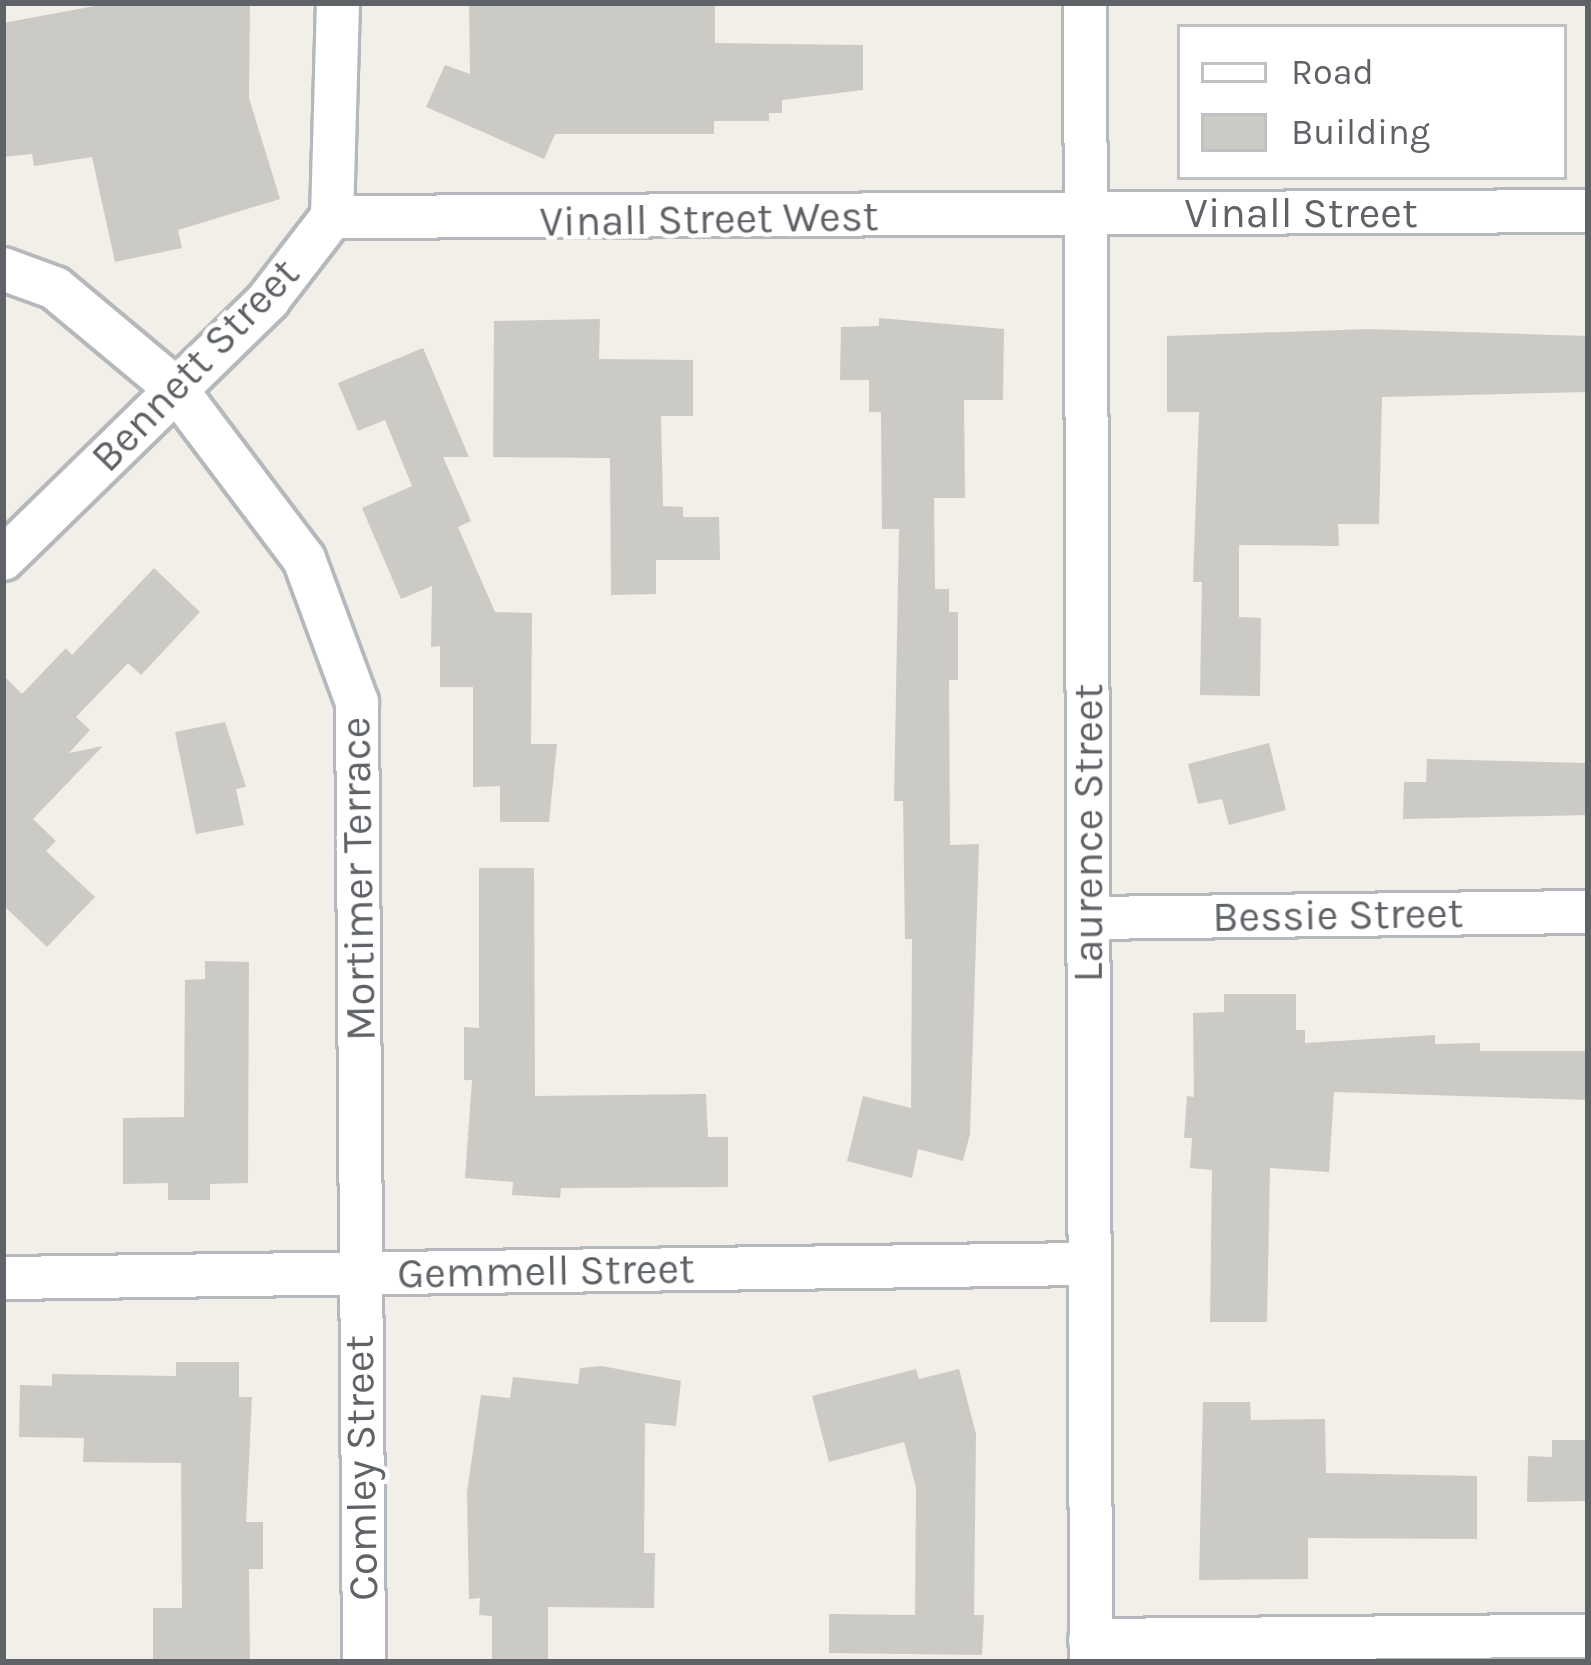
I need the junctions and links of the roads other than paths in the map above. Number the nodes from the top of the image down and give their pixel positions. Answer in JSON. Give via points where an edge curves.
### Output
{"nodes":[{"id":1,"x":338,"y":3,"type":"edge"},
{"id":2,"x":1085,"y":3,"type":"edge"},
{"id":3,"x":1588,"y":211,"type":"edge"},
{"id":4,"x":1086,"y":215,"type":"junction"},
{"id":5,"x":332,"y":218,"type":"junction"},
{"id":6,"x":3,"y":269,"type":"edge"},
{"id":7,"x":175,"y":388,"type":"junction"},
{"id":8,"x":3,"y":559,"type":"edge"},
{"id":9,"x":1588,"y":912,"type":"edge"},
{"id":10,"x":1088,"y":918,"type":"junction"},
{"id":11,"x":1090,"y":1264,"type":"junction"},
{"id":12,"x":359,"y":1273,"type":"junction"},
{"id":13,"x":3,"y":1277,"type":"edge"},
{"id":14,"x":1588,"y":1636,"type":"edge"},
{"id":15,"x":1090,"y":1651,"type":"edge"},
{"id":16,"x":364,"y":1662,"type":"edge"}],
"edges":[{"from":1,"to":5,"type":"street","name":"Bennett Street"},
{"from":2,"to":4,"type":"street","name":"Laurence Street"},
{"from":3,"to":4,"type":"street","name":"Vinall Street"},
{"from":4,"to":5,"type":"street","name":"Vinall Street West"},
{"from":4,"to":10,"type":"street","name":"Laurence Street"},
{"from":5,"to":7,"type":"street","name":"Bennett Street","via":[[268,300]]},
{"from":6,"to":7,"type":"street","name":"Mortimer Terrace","via":[[55,288]]},
{"from":7,"to":8,"type":"street","name":"Bennett Street"},
{"from":7,"to":12,"type":"street","name":"Mortimer Terrace","via":[[304,559],[357,702]]},
{"from":9,"to":10,"type":"street","name":"Bessie Street"},
{"from":10,"to":11,"type":"street","name":"Laurence Street"},
{"from":11,"to":12,"type":"street","name":"Gemmell Street"},
{"from":11,"to":15,"type":"street","name":"Laurence Street"},
{"from":12,"to":13,"type":"street","name":"Gemmell Street"},
{"from":12,"to":16,"type":"street","name":"Comley Street"},
{"from":14,"to":15,"type":"street"}]}
